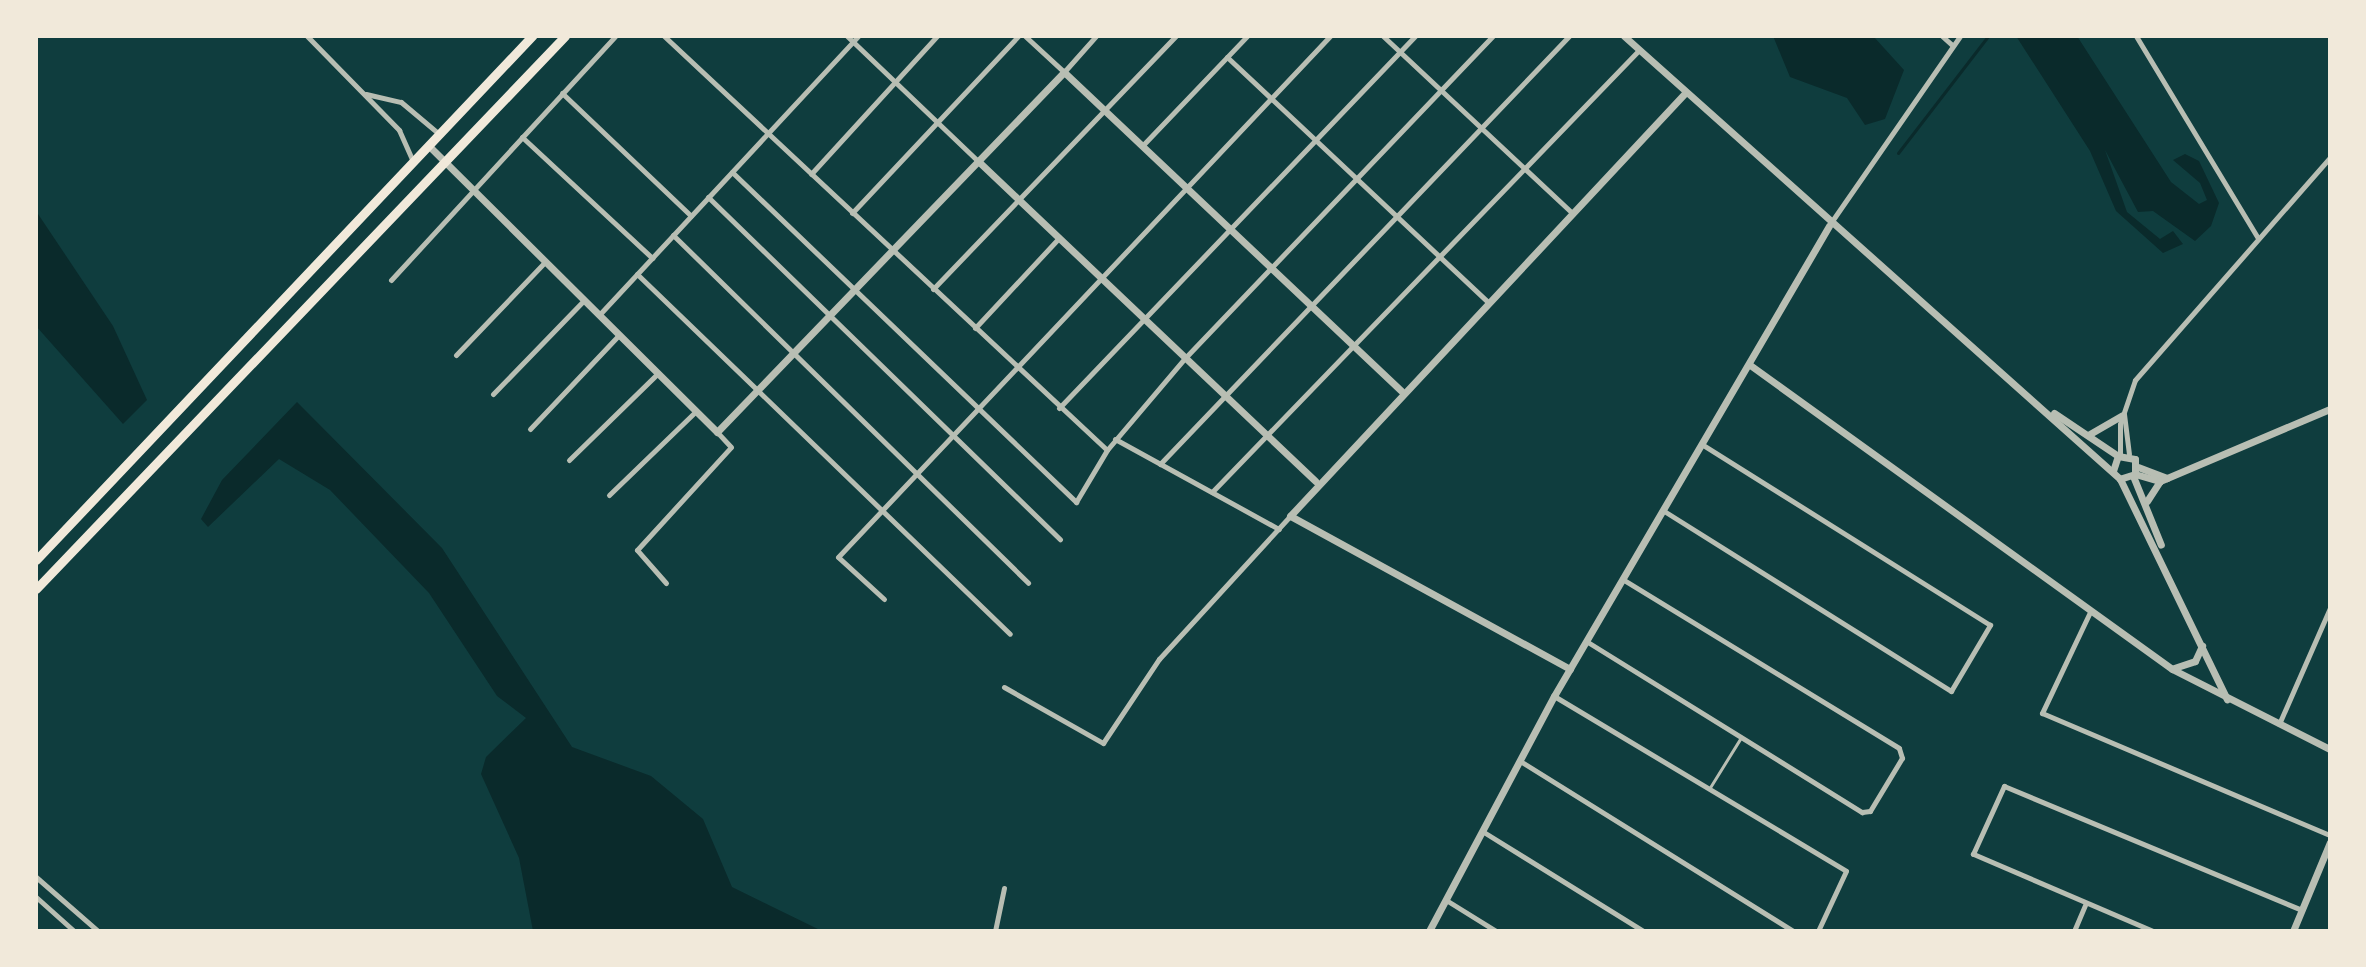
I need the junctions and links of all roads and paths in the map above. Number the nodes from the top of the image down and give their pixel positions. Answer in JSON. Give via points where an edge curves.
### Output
{"nodes":[{"id":1,"x":307,"y":36,"type":"edge"},
{"id":2,"x":532,"y":36,"type":"edge"},
{"id":3,"x":565,"y":36,"type":"edge"},
{"id":4,"x":615,"y":36,"type":"edge"},
{"id":5,"x":664,"y":36,"type":"edge"},
{"id":6,"x":847,"y":36,"type":"edge"},
{"id":7,"x":858,"y":36,"type":"edge"},
{"id":8,"x":937,"y":36,"type":"edge"},
{"id":9,"x":1018,"y":36,"type":"edge"},
{"id":10,"x":1025,"y":36,"type":"edge"},
{"id":11,"x":1096,"y":36,"type":"edge"},
{"id":12,"x":1176,"y":36,"type":"edge"},
{"id":13,"x":1247,"y":36,"type":"edge"},
{"id":14,"x":1330,"y":36,"type":"edge"},
{"id":15,"x":1383,"y":36,"type":"edge"},
{"id":16,"x":1415,"y":36,"type":"edge"},
{"id":17,"x":1493,"y":36,"type":"edge"},
{"id":18,"x":1569,"y":36,"type":"edge"},
{"id":19,"x":1624,"y":36,"type":"edge"},
{"id":20,"x":1942,"y":36,"type":"edge"},
{"id":21,"x":1960,"y":36,"type":"edge"},
{"id":22,"x":2136,"y":36,"type":"edge"},
{"id":23,"x":853,"y":42,"type":"junction"},
{"id":24,"x":1952,"y":45,"type":"junction"},
{"id":25,"x":1639,"y":50,"type":"junction"},
{"id":26,"x":1400,"y":52,"type":"junction"},
{"id":27,"x":1227,"y":57,"type":"junction"},
{"id":28,"x":1064,"y":72,"type":"junction"},
{"id":29,"x":895,"y":82,"type":"junction"},
{"id":30,"x":1441,"y":90,"type":"junction"},
{"id":31,"x":362,"y":92,"type":"junction"},
{"id":32,"x":562,"y":93,"type":"junction"},
{"id":33,"x":1685,"y":93,"type":"junction"},
{"id":34,"x":1271,"y":97,"type":"junction"},
{"id":35,"x":1107,"y":113,"type":"junction"},
{"id":36,"x":937,"y":122,"type":"junction"},
{"id":37,"x":1480,"y":127,"type":"junction"},
{"id":38,"x":768,"y":133,"type":"junction"},
{"id":39,"x":441,"y":134,"type":"junction"},
{"id":40,"x":522,"y":137,"type":"junction"},
{"id":41,"x":1315,"y":139,"type":"junction"},
{"id":42,"x":429,"y":146,"type":"junction"},
{"id":43,"x":1142,"y":146,"type":"junction"},
{"id":44,"x":2330,"y":157,"type":"edge"},
{"id":45,"x":978,"y":161,"type":"junction"},
{"id":46,"x":413,"y":163,"type":"junction"},
{"id":47,"x":446,"y":164,"type":"junction"},
{"id":48,"x":1523,"y":168,"type":"junction"},
{"id":49,"x":732,"y":172,"type":"junction"},
{"id":50,"x":811,"y":174,"type":"junction"},
{"id":51,"x":1356,"y":178,"type":"junction"},
{"id":52,"x":1186,"y":187,"type":"junction"},
{"id":53,"x":473,"y":191,"type":"junction"},
{"id":54,"x":708,"y":197,"type":"junction"},
{"id":55,"x":1019,"y":200,"type":"junction"},
{"id":56,"x":1571,"y":212,"type":"junction"},
{"id":57,"x":852,"y":213,"type":"junction"},
{"id":58,"x":1395,"y":215,"type":"junction"},
{"id":59,"x":691,"y":216,"type":"junction"},
{"id":60,"x":1829,"y":226,"type":"junction"},
{"id":61,"x":1229,"y":229,"type":"junction"},
{"id":62,"x":673,"y":235,"type":"junction"},
{"id":63,"x":1059,"y":238,"type":"junction"},
{"id":64,"x":2258,"y":238,"type":"junction"},
{"id":65,"x":892,"y":250,"type":"junction"},
{"id":66,"x":1438,"y":255,"type":"junction"},
{"id":67,"x":652,"y":258,"type":"junction"},
{"id":68,"x":545,"y":262,"type":"junction"},
{"id":69,"x":1271,"y":268,"type":"junction"},
{"id":70,"x":637,"y":274,"type":"junction"},
{"id":71,"x":1101,"y":277,"type":"junction"},
{"id":72,"x":391,"y":280,"type":"dead end"},
{"id":73,"x":854,"y":289,"type":"junction"},
{"id":74,"x":933,"y":289,"type":"junction"},
{"id":75,"x":584,"y":300,"type":"junction"},
{"id":76,"x":1487,"y":301,"type":"junction"},
{"id":77,"x":1310,"y":305,"type":"junction"},
{"id":78,"x":599,"y":315,"type":"junction"},
{"id":79,"x":830,"y":315,"type":"junction"},
{"id":80,"x":1144,"y":319,"type":"junction"},
{"id":81,"x":975,"y":328,"type":"junction"},
{"id":82,"x":619,"y":335,"type":"junction"},
{"id":83,"x":1352,"y":345,"type":"junction"},
{"id":84,"x":793,"y":353,"type":"junction"},
{"id":85,"x":456,"y":355,"type":"dead end"},
{"id":86,"x":1185,"y":358,"type":"junction"},
{"id":87,"x":1750,"y":365,"type":"junction"},
{"id":88,"x":1017,"y":367,"type":"junction"},
{"id":89,"x":658,"y":373,"type":"junction"},
{"id":90,"x":757,"y":390,"type":"junction"},
{"id":91,"x":1401,"y":391,"type":"junction"},
{"id":92,"x":493,"y":394,"type":"dead end"},
{"id":93,"x":1225,"y":395,"type":"junction"},
{"id":94,"x":2042,"y":405,"type":"junction"},
{"id":95,"x":978,"y":408,"type":"junction"},
{"id":96,"x":1059,"y":408,"type":"junction"},
{"id":97,"x":2330,"y":409,"type":"edge"},
{"id":98,"x":696,"y":411,"type":"junction"},
{"id":99,"x":2123,"y":412,"type":"junction"},
{"id":100,"x":530,"y":429,"type":"dead end"},
{"id":101,"x":717,"y":432,"type":"junction"},
{"id":102,"x":1266,"y":435,"type":"junction"},
{"id":103,"x":2088,"y":435,"type":"junction"},
{"id":104,"x":952,"y":436,"type":"junction"},
{"id":105,"x":1115,"y":439,"type":"junction"},
{"id":106,"x":1703,"y":445,"type":"junction"},
{"id":107,"x":1107,"y":450,"type":"junction"},
{"id":108,"x":2122,"y":455,"type":"junction"},
{"id":109,"x":569,"y":460,"type":"dead end"},
{"id":110,"x":1160,"y":464,"type":"junction"},
{"id":111,"x":2113,"y":471,"type":"junction"},
{"id":112,"x":918,"y":472,"type":"junction"},
{"id":113,"x":2136,"y":472,"type":"junction"},
{"id":114,"x":2120,"y":479,"type":"junction"},
{"id":115,"x":2163,"y":479,"type":"junction"},
{"id":116,"x":1315,"y":481,"type":"junction"},
{"id":117,"x":1212,"y":492,"type":"junction"},
{"id":118,"x":609,"y":495,"type":"dead end"},
{"id":119,"x":2147,"y":501,"type":"junction"},
{"id":120,"x":882,"y":509,"type":"junction"},
{"id":121,"x":1664,"y":511,"type":"junction"},
{"id":122,"x":1290,"y":516,"type":"junction"},
{"id":123,"x":1279,"y":529,"type":"junction"},
{"id":124,"x":1060,"y":539,"type":"dead end"},
{"id":125,"x":2165,"y":559,"type":"junction"},
{"id":126,"x":36,"y":560,"type":"edge"},
{"id":127,"x":1622,"y":579,"type":"junction"},
{"id":128,"x":666,"y":583,"type":"dead end"},
{"id":129,"x":1028,"y":583,"type":"dead end"},
{"id":130,"x":36,"y":589,"type":"edge"},
{"id":131,"x":884,"y":599,"type":"dead end"},
{"id":132,"x":2330,"y":608,"type":"edge"},
{"id":133,"x":2090,"y":612,"type":"junction"},
{"id":134,"x":1010,"y":634,"type":"dead end"},
{"id":135,"x":1586,"y":641,"type":"junction"},
{"id":136,"x":2202,"y":644,"type":"junction"},
{"id":137,"x":1570,"y":669,"type":"junction"},
{"id":138,"x":2172,"y":669,"type":"junction"},
{"id":139,"x":1004,"y":687,"type":"dead end"},
{"id":140,"x":1554,"y":696,"type":"junction"},
{"id":141,"x":2227,"y":699,"type":"junction"},
{"id":142,"x":2279,"y":725,"type":"junction"},
{"id":143,"x":1740,"y":739,"type":"junction"},
{"id":144,"x":2330,"y":749,"type":"edge"},
{"id":145,"x":1520,"y":761,"type":"junction"},
{"id":146,"x":1709,"y":789,"type":"junction"},
{"id":147,"x":1482,"y":831,"type":"junction"},
{"id":148,"x":2330,"y":835,"type":"edge"},
{"id":149,"x":2330,"y":842,"type":"edge"},
{"id":150,"x":36,"y":877,"type":"edge"},
{"id":151,"x":1004,"y":888,"type":"dead end"},
{"id":152,"x":36,"y":897,"type":"edge"},
{"id":153,"x":1446,"y":900,"type":"junction"},
{"id":154,"x":2086,"y":903,"type":"junction"},
{"id":155,"x":2302,"y":910,"type":"junction"},
{"id":156,"x":74,"y":931,"type":"edge"},
{"id":157,"x":98,"y":931,"type":"edge"},
{"id":158,"x":995,"y":931,"type":"edge"},
{"id":159,"x":1429,"y":931,"type":"edge"},
{"id":160,"x":1496,"y":931,"type":"edge"},
{"id":161,"x":1643,"y":931,"type":"edge"},
{"id":162,"x":1793,"y":931,"type":"edge"},
{"id":163,"x":1818,"y":931,"type":"edge"},
{"id":164,"x":2074,"y":931,"type":"edge"},
{"id":165,"x":2153,"y":931,"type":"edge"},
{"id":166,"x":2293,"y":931,"type":"edge"}],
"edges":[{"from":1,"to":31,"type":"street"},
{"from":2,"to":39,"type":"main road"},
{"from":3,"to":47,"type":"main road"},
{"from":4,"to":32,"type":"street"},
{"from":5,"to":38,"type":"street"},
{"from":6,"to":23,"type":"street"},
{"from":7,"to":23,"type":"street"},
{"from":8,"to":29,"type":"street"},
{"from":9,"to":36,"type":"street"},
{"from":10,"to":28,"type":"street"},
{"from":11,"to":28,"type":"street"},
{"from":12,"to":35,"type":"street"},
{"from":13,"to":27,"type":"street"},
{"from":14,"to":34,"type":"street"},
{"from":15,"to":26,"type":"street"},
{"from":16,"to":26,"type":"street"},
{"from":17,"to":30,"type":"street"},
{"from":18,"to":37,"type":"street"},
{"from":19,"to":25,"type":"street"},
{"from":20,"to":24,"type":"street"},
{"from":21,"to":24,"type":"street"},
{"from":22,"to":64,"type":"street"},
{"from":23,"to":29,"type":"street"},
{"from":23,"to":38,"type":"street"},
{"from":24,"to":60,"type":"street"},
{"from":25,"to":33,"type":"street"},
{"from":25,"to":48,"type":"street"},
{"from":26,"to":30,"type":"street"},
{"from":26,"to":41,"type":"street"},
{"from":27,"to":34,"type":"street"},
{"from":27,"to":43,"type":"street"},
{"from":28,"to":35,"type":"street"},
{"from":28,"to":45,"type":"street"},
{"from":29,"to":36,"type":"street"},
{"from":29,"to":50,"type":"street"},
{"from":30,"to":37,"type":"street"},
{"from":30,"to":51,"type":"street"},
{"from":31,"to":39,"type":"street","via":[[397,100]]},
{"from":31,"to":46,"type":"street","via":[[403,136]]},
{"from":32,"to":40,"type":"street"},
{"from":32,"to":59,"type":"street"},
{"from":33,"to":56,"type":"street"},
{"from":33,"to":60,"type":"street"},
{"from":34,"to":41,"type":"street"},
{"from":34,"to":52,"type":"street"},
{"from":35,"to":43,"type":"street"},
{"from":35,"to":55,"type":"street"},
{"from":36,"to":45,"type":"street"},
{"from":36,"to":57,"type":"street"},
{"from":37,"to":48,"type":"street"},
{"from":37,"to":58,"type":"street"},
{"from":38,"to":49,"type":"street"},
{"from":38,"to":50,"type":"street"},
{"from":39,"to":42,"type":"main road"},
{"from":40,"to":53,"type":"street"},
{"from":40,"to":67,"type":"street"},
{"from":41,"to":51,"type":"street"},
{"from":41,"to":61,"type":"street"},
{"from":42,"to":46,"type":"main road"},
{"from":42,"to":47,"type":"street"},
{"from":43,"to":52,"type":"street"},
{"from":44,"to":64,"type":"street"},
{"from":45,"to":55,"type":"street"},
{"from":45,"to":65,"type":"street"},
{"from":46,"to":126,"type":"main road"},
{"from":47,"to":53,"type":"street"},
{"from":47,"to":130,"type":"main road"},
{"from":48,"to":56,"type":"street"},
{"from":48,"to":66,"type":"street"},
{"from":49,"to":54,"type":"street"},
{"from":49,"to":73,"type":"street"},
{"from":50,"to":57,"type":"street"},
{"from":51,"to":58,"type":"street"},
{"from":51,"to":69,"type":"street"},
{"from":52,"to":61,"type":"street"},
{"from":52,"to":71,"type":"street"},
{"from":53,"to":68,"type":"street"},
{"from":53,"to":72,"type":"street"},
{"from":54,"to":59,"type":"street"},
{"from":54,"to":79,"type":"street"},
{"from":55,"to":63,"type":"street"},
{"from":55,"to":74,"type":"street"},
{"from":56,"to":76,"type":"street"},
{"from":57,"to":65,"type":"street"},
{"from":58,"to":66,"type":"street"},
{"from":58,"to":77,"type":"street"},
{"from":59,"to":62,"type":"street"},
{"from":60,"to":87,"type":"street"},
{"from":60,"to":94,"type":"street"},
{"from":61,"to":69,"type":"street"},
{"from":61,"to":80,"type":"street"},
{"from":62,"to":67,"type":"street"},
{"from":62,"to":84,"type":"street"},
{"from":63,"to":71,"type":"street"},
{"from":63,"to":81,"type":"street"},
{"from":64,"to":99,"type":"street","via":[[2168,338]]},
{"from":65,"to":73,"type":"street"},
{"from":65,"to":74,"type":"street"},
{"from":66,"to":76,"type":"street"},
{"from":66,"to":83,"type":"street"},
{"from":67,"to":70,"type":"street"},
{"from":68,"to":75,"type":"street"},
{"from":68,"to":85,"type":"street"},
{"from":69,"to":77,"type":"street"},
{"from":69,"to":86,"type":"street"},
{"from":70,"to":78,"type":"street"},
{"from":70,"to":90,"type":"street"},
{"from":71,"to":80,"type":"street"},
{"from":71,"to":88,"type":"street"},
{"from":73,"to":79,"type":"street"},
{"from":73,"to":95,"type":"street"},
{"from":74,"to":81,"type":"street"},
{"from":75,"to":78,"type":"street"},
{"from":75,"to":92,"type":"street"},
{"from":76,"to":91,"type":"street"},
{"from":77,"to":83,"type":"street"},
{"from":77,"to":93,"type":"street"},
{"from":78,"to":82,"type":"street"},
{"from":79,"to":84,"type":"street"},
{"from":79,"to":104,"type":"street"},
{"from":80,"to":86,"type":"street"},
{"from":80,"to":96,"type":"street"},
{"from":81,"to":88,"type":"street"},
{"from":82,"to":89,"type":"street"},
{"from":82,"to":100,"type":"street"},
{"from":83,"to":91,"type":"street"},
{"from":83,"to":102,"type":"street"},
{"from":84,"to":90,"type":"street"},
{"from":84,"to":112,"type":"street"},
{"from":86,"to":93,"type":"street"},
{"from":86,"to":105,"type":"street"},
{"from":87,"to":106,"type":"street"},
{"from":87,"to":133,"type":"street"},
{"from":88,"to":95,"type":"street"},
{"from":88,"to":96,"type":"street"},
{"from":89,"to":98,"type":"street"},
{"from":89,"to":109,"type":"street"},
{"from":90,"to":101,"type":"street"},
{"from":90,"to":120,"type":"street"},
{"from":91,"to":116,"type":"street"},
{"from":93,"to":102,"type":"street"},
{"from":93,"to":110,"type":"street"},
{"from":94,"to":103,"type":"street"},
{"from":94,"to":111,"type":"street"},
{"from":95,"to":104,"type":"street"},
{"from":95,"to":107,"type":"street","via":[[1076,502]]},
{"from":96,"to":107,"type":"street"},
{"from":97,"to":115,"type":"street"},
{"from":98,"to":101,"type":"street"},
{"from":98,"to":118,"type":"street"},
{"from":99,"to":103,"type":"street"},
{"from":99,"to":108,"type":"street"},
{"from":101,"to":128,"type":"street","via":[[731,447],[637,550]]},
{"from":102,"to":116,"type":"street"},
{"from":102,"to":117,"type":"street"},
{"from":103,"to":108,"type":"street"},
{"from":104,"to":112,"type":"street"},
{"from":104,"to":124,"type":"street"},
{"from":105,"to":107,"type":"street"},
{"from":105,"to":110,"type":"street"},
{"from":106,"to":121,"type":"street"},
{"from":106,"to":121,"type":"street","via":[[1990,625],[1951,691]]},
{"from":108,"to":111,"type":"street"},
{"from":108,"to":113,"type":"street"},
{"from":110,"to":117,"type":"street"},
{"from":111,"to":114,"type":"street"},
{"from":112,"to":120,"type":"street"},
{"from":112,"to":129,"type":"street"},
{"from":113,"to":114,"type":"street"},
{"from":113,"to":115,"type":"street"},
{"from":113,"to":119,"type":"street"},
{"from":114,"to":125,"type":"street"},
{"from":115,"to":119,"type":"street"},
{"from":116,"to":122,"type":"street"},
{"from":117,"to":123,"type":"street"},
{"from":119,"to":125,"type":"street"},
{"from":120,"to":131,"type":"street","via":[[838,557]]},
{"from":120,"to":134,"type":"street"},
{"from":121,"to":127,"type":"street"},
{"from":122,"to":123,"type":"street"},
{"from":122,"to":137,"type":"street"},
{"from":123,"to":139,"type":"street","via":[[1159,659],[1103,743]]},
{"from":125,"to":136,"type":"street"},
{"from":127,"to":135,"type":"street"},
{"from":127,"to":143,"type":"street","via":[[1901,751],[1865,813]]},
{"from":132,"to":142,"type":"street"},
{"from":133,"to":138,"type":"street"},
{"from":133,"to":148,"type":"street","via":[[2042,713]]},
{"from":135,"to":137,"type":"street"},
{"from":135,"to":143,"type":"street"},
{"from":136,"to":138,"type":"street","via":[[2195,661]]},
{"from":136,"to":141,"type":"street"},
{"from":137,"to":140,"type":"street"},
{"from":138,"to":141,"type":"street"},
{"from":140,"to":145,"type":"street"},
{"from":140,"to":146,"type":"street"},
{"from":141,"to":142,"type":"street"},
{"from":142,"to":144,"type":"street"},
{"from":143,"to":146,"type":"lane"},
{"from":145,"to":147,"type":"street"},
{"from":145,"to":162,"type":"street"},
{"from":146,"to":163,"type":"street","via":[[1840,867],[1847,878]]},
{"from":147,"to":153,"type":"street"},
{"from":147,"to":161,"type":"street"},
{"from":149,"to":155,"type":"street"},
{"from":150,"to":157,"type":"street"},
{"from":151,"to":158,"type":"street"},
{"from":152,"to":156,"type":"street"},
{"from":153,"to":159,"type":"street"},
{"from":153,"to":160,"type":"street"},
{"from":154,"to":155,"type":"street","via":[[1973,854],[2004,786]]},
{"from":154,"to":164,"type":"street"},
{"from":154,"to":165,"type":"street"},
{"from":155,"to":166,"type":"street"}]}
